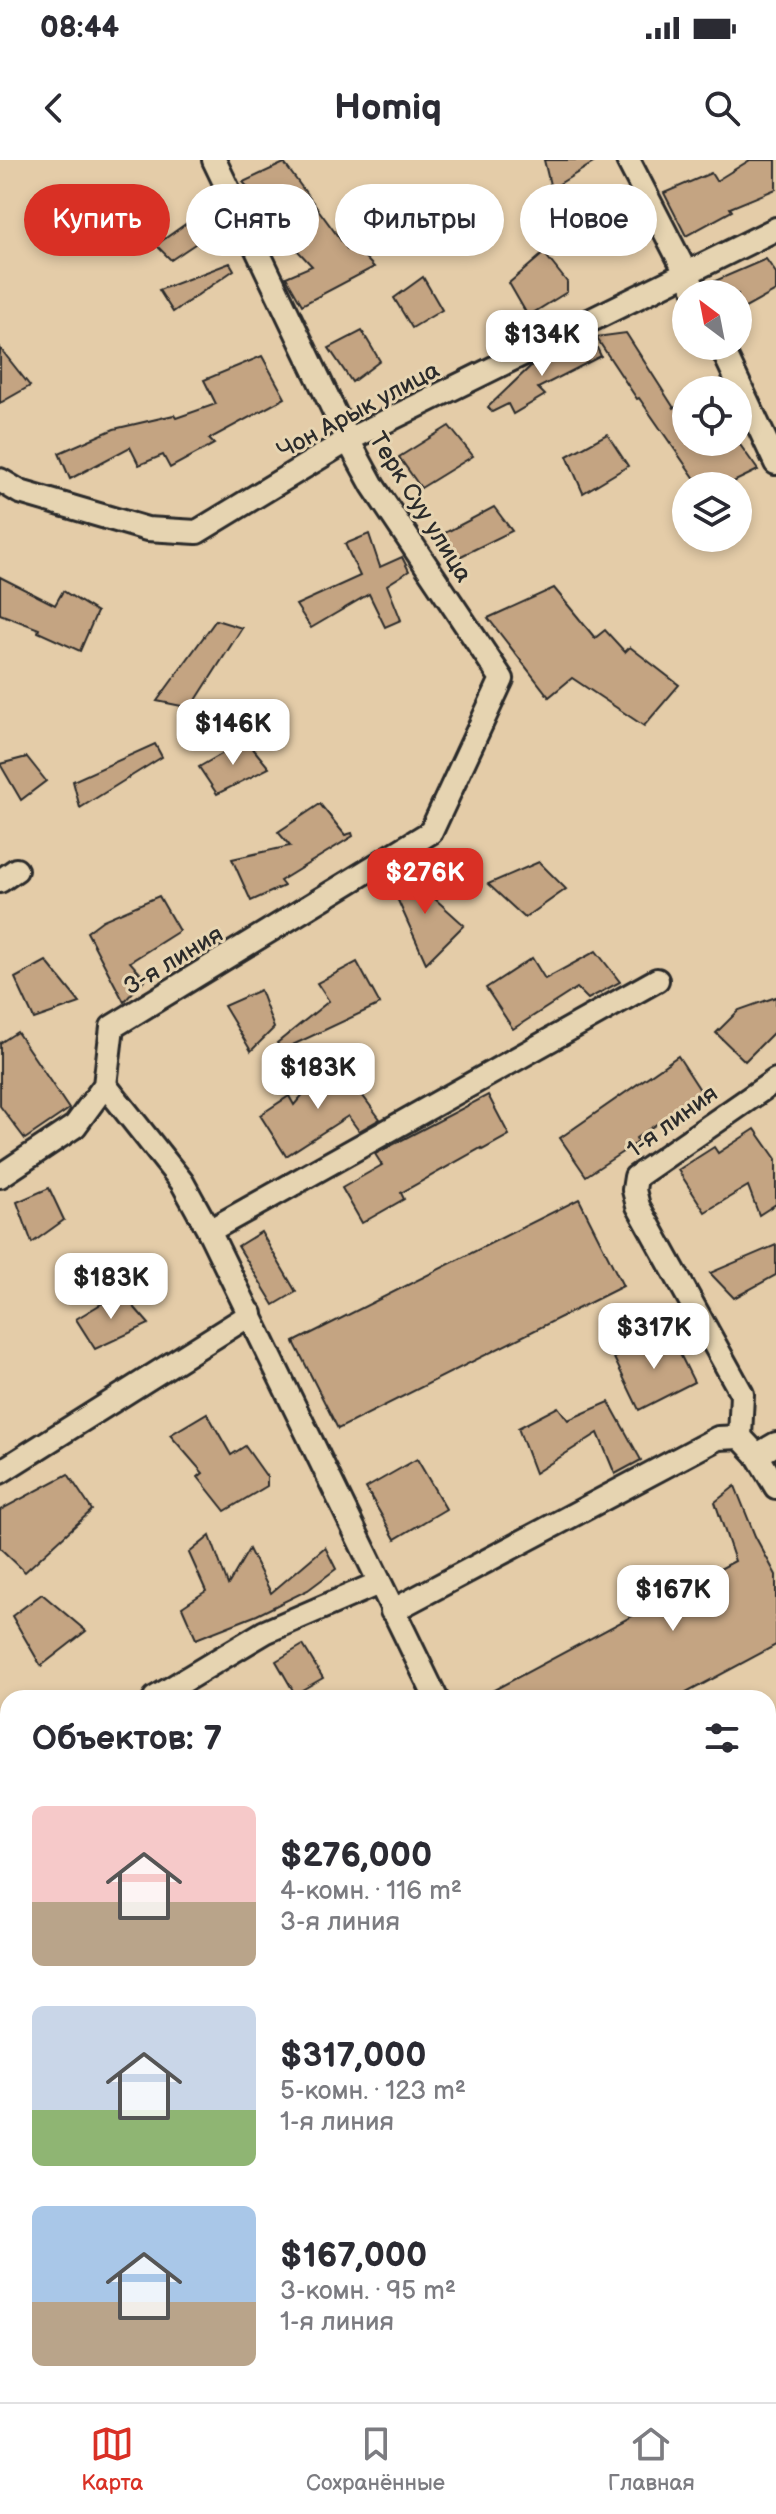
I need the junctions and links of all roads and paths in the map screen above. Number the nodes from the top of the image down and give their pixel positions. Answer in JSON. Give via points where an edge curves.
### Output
{"nodes":[{"id":1,"x":214,"y":160,"type":"edge"},
{"id":2,"x":628,"y":160,"type":"edge"},
{"id":3,"x":776,"y":229,"type":"edge"},
{"id":4,"x":690,"y":280,"type":"edge"},
{"id":5,"x":698,"y":280,"type":"edge"},
{"id":6,"x":672,"y":293,"type":"edge"},
{"id":7,"x":728,"y":360,"type":"edge"},
{"id":8,"x":348,"y":440,"type":"junction"},
{"id":9,"x":776,"y":463,"type":"edge"},
{"id":10,"x":0,"y":480,"type":"edge"},
{"id":11,"x":431,"y":832,"type":"joint"},
{"id":12,"x":657,"y":980,"type":"dead end"},
{"id":13,"x":776,"y":1080,"type":"edge"},
{"id":14,"x":105,"y":1085,"type":"junction"},
{"id":15,"x":0,"y":1176,"type":"edge"},
{"id":16,"x":209,"y":1231,"type":"junction"},
{"id":17,"x":251,"y":1314,"type":"junction"},
{"id":18,"x":740,"y":1437,"type":"junction"},
{"id":19,"x":767,"y":1449,"type":"edge"},
{"id":20,"x":0,"y":1472,"type":"edge"},
{"id":21,"x":776,"y":1487,"type":"edge"},
{"id":22,"x":379,"y":1583,"type":"junction"},
{"id":23,"x":392,"y":1611,"type":"junction"},
{"id":24,"x":168,"y":1690,"type":"edge"},
{"id":25,"x":432,"y":1690,"type":"edge"}],
"edges":[{"from":1,"to":8,"type":"street","name":"Терк Суу улица"},
{"from":2,"to":4,"type":"street"},
{"from":3,"to":5,"type":"street","name":"Чон Арык улица"},
{"from":6,"to":8,"type":"street","name":"Чон Арык улица"},
{"from":7,"to":9,"type":"street"},
{"from":8,"to":10,"type":"street","name":"Чон Арык улица","via":[[197,532],[147,529],[20,492]]},
{"from":8,"to":11,"type":"street","name":"Терк Суу улица","via":[[502,679]]},
{"from":11,"to":14,"type":"street","name":"3-я линия","via":[[112,1027]]},
{"from":12,"to":16,"type":"street"},
{"from":13,"to":18,"type":"street","name":"1-я линия","via":[[636,1177],[634,1190],[742,1394]]},
{"from":14,"to":15,"type":"street","name":"3-я линия","via":[[75,1126]]},
{"from":14,"to":16,"type":"street","via":[[182,1182]]},
{"from":16,"to":17,"type":"street"},
{"from":17,"to":20,"type":"street"},
{"from":17,"to":22,"type":"street"},
{"from":18,"to":19,"type":"street"},
{"from":18,"to":23,"type":"street","via":[[718,1438]]},
{"from":19,"to":21,"type":"street"},
{"from":22,"to":23,"type":"street"},
{"from":22,"to":24,"type":"street","via":[[265,1632]]},
{"from":23,"to":25,"type":"street"}]}
